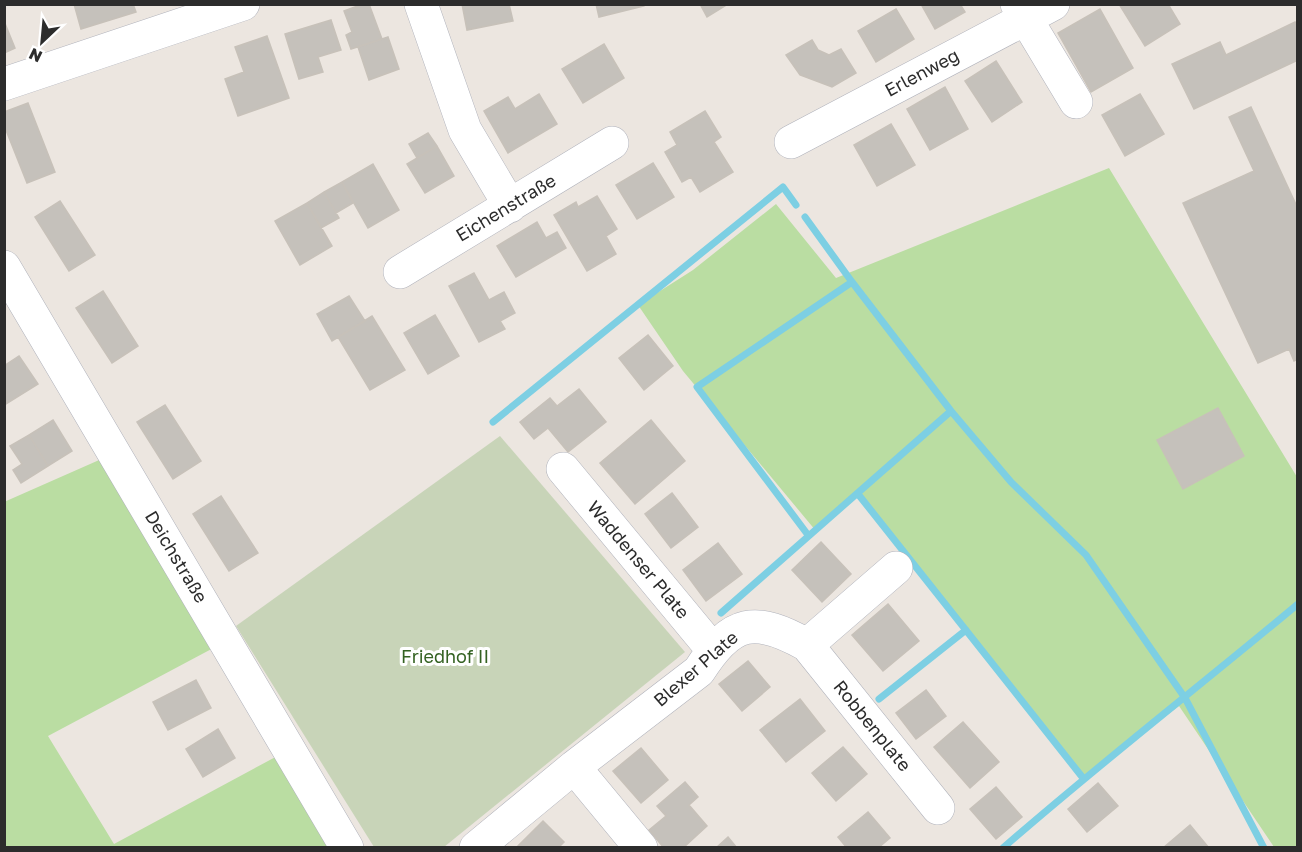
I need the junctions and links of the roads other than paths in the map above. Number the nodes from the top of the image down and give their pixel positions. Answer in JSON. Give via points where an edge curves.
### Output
{"nodes":[{"id":1,"x":243,"y":4,"type":"edge"},
{"id":2,"x":422,"y":4,"type":"edge"},
{"id":3,"x":1032,"y":9,"type":"edge"},
{"id":4,"x":4,"y":84,"type":"edge"},
{"id":5,"x":1076,"y":102,"type":"dead end"},
{"id":6,"x":791,"y":142,"type":"dead end"},
{"id":7,"x":612,"y":143,"type":"dead end"},
{"id":8,"x":510,"y":206,"type":"junction"},
{"id":9,"x":4,"y":267,"type":"edge"},
{"id":10,"x":400,"y":272,"type":"dead end"},
{"id":11,"x":563,"y":470,"type":"dead end"},
{"id":12,"x":896,"y":568,"type":"dead end"},
{"id":13,"x":807,"y":645,"type":"junction"},
{"id":14,"x":713,"y":650,"type":"junction"},
{"id":15,"x":574,"y":767,"type":"junction"},
{"id":16,"x":938,"y":808,"type":"dead end"},
{"id":17,"x":347,"y":848,"type":"edge"},
{"id":18,"x":476,"y":848,"type":"edge"},
{"id":19,"x":641,"y":848,"type":"edge"}],
"edges":[{"from":1,"to":4,"type":"street"},
{"from":2,"to":8,"type":"street","via":[[465,130]]},
{"from":3,"to":5,"type":"street"},
{"from":3,"to":6,"type":"street","name":"Erlenweg"},
{"from":7,"to":8,"type":"street","name":"Eichenstraße"},
{"from":8,"to":10,"type":"street","name":"Eichenstraße"},
{"from":9,"to":17,"type":"street","name":"Deichstraße"},
{"from":11,"to":14,"type":"street","name":"Waddenser Plate"},
{"from":12,"to":13,"type":"street"},
{"from":13,"to":14,"type":"street","name":"Blexer Plate","via":[[783,632],[751,626],[730,634]]},
{"from":13,"to":16,"type":"street","name":"Robbenplate"},
{"from":14,"to":15,"type":"street","name":"Blexer Plate","via":[[699,671]]},
{"from":15,"to":18,"type":"street","name":"Blexer Plate"},
{"from":15,"to":19,"type":"street"}]}
